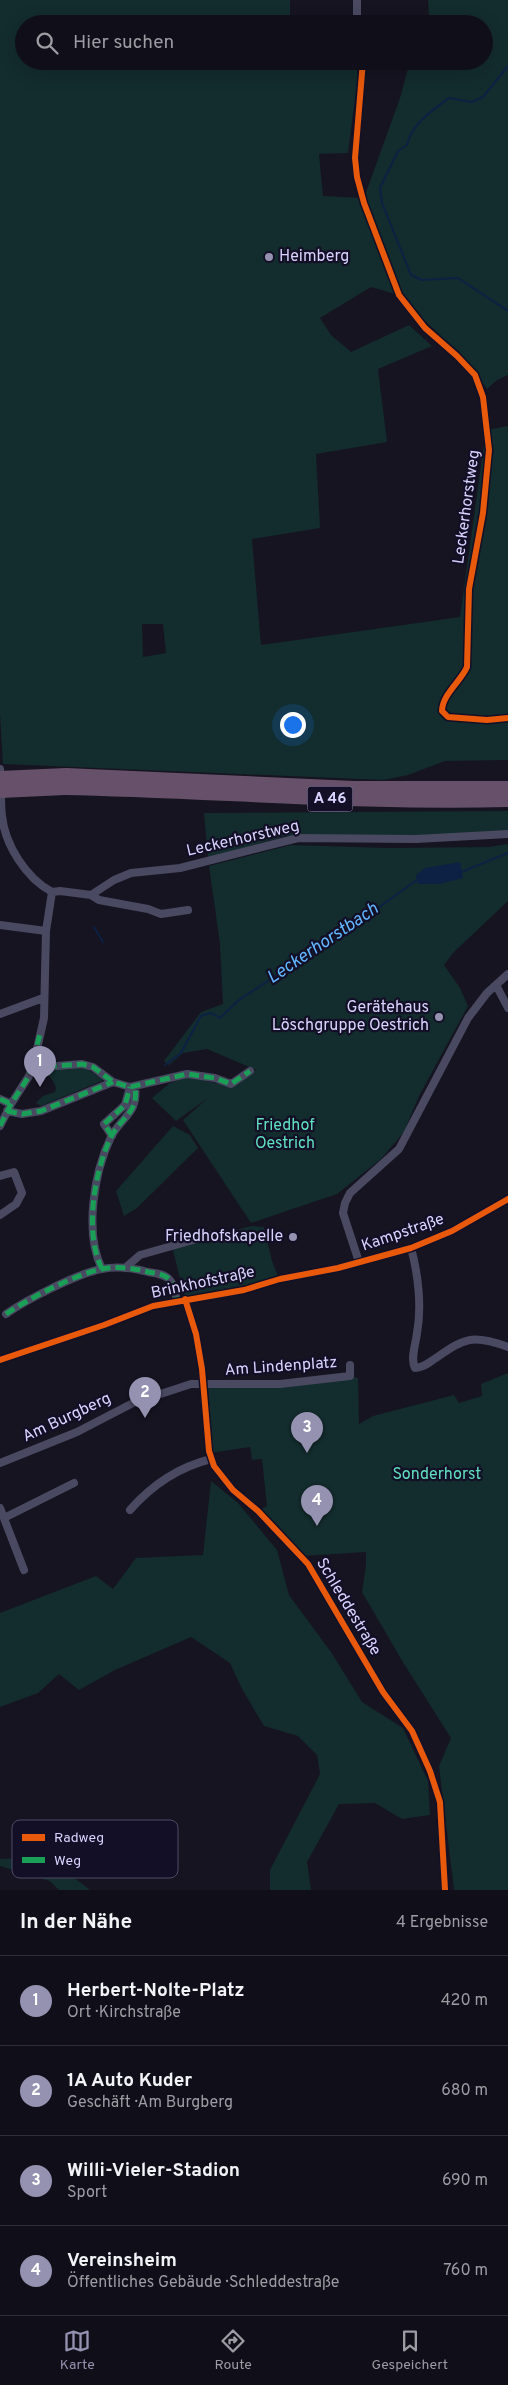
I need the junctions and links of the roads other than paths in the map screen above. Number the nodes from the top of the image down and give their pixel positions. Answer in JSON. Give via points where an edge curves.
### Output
{"nodes":[{"id":1,"x":357,"y":0,"type":"edge"},
{"id":2,"x":357,"y":15,"type":"edge"},
{"id":3,"x":361,"y":70,"type":"edge"},
{"id":4,"x":508,"y":718,"type":"edge"},
{"id":5,"x":0,"y":769,"type":"edge"},
{"id":6,"x":0,"y":778,"type":"edge"},
{"id":7,"x":423,"y":779,"type":"dead end"},
{"id":8,"x":65,"y":782,"type":"junction"},
{"id":9,"x":354,"y":788,"type":"junction"},
{"id":10,"x":508,"y":788,"type":"edge"},
{"id":11,"x":0,"y":790,"type":"edge"},
{"id":12,"x":508,"y":800,"type":"edge"},
{"id":13,"x":508,"y":834,"type":"edge"},
{"id":14,"x":52,"y":892,"type":"junction"},
{"id":15,"x":91,"y":895,"type":"junction"},
{"id":16,"x":188,"y":910,"type":"dead end"},
{"id":17,"x":0,"y":924,"type":"edge"},
{"id":18,"x":46,"y":931,"type":"junction"},
{"id":19,"x":508,"y":974,"type":"edge"},
{"id":20,"x":496,"y":985,"type":"junction"},
{"id":21,"x":43,"y":998,"type":"junction"},
{"id":22,"x":508,"y":1008,"type":"edge"},
{"id":23,"x":0,"y":1014,"type":"edge"},
{"id":24,"x":32,"y":1068,"type":"junction"},
{"id":25,"x":250,"y":1070,"type":"dead end"},
{"id":26,"x":113,"y":1082,"type":"junction"},
{"id":27,"x":135,"y":1087,"type":"junction"},
{"id":28,"x":0,"y":1099,"type":"edge"},
{"id":29,"x":9,"y":1108,"type":"junction"},
{"id":30,"x":0,"y":1126,"type":"edge"},
{"id":31,"x":112,"y":1136,"type":"junction"},
{"id":32,"x":0,"y":1176,"type":"edge"},
{"id":33,"x":508,"y":1199,"type":"edge"},
{"id":34,"x":0,"y":1215,"type":"edge"},
{"id":35,"x":211,"y":1235,"type":"dead end"},
{"id":36,"x":411,"y":1248,"type":"junction"},
{"id":37,"x":359,"y":1262,"type":"junction"},
{"id":38,"x":125,"y":1268,"type":"junction"},
{"id":39,"x":102,"y":1269,"type":"junction"},
{"id":40,"x":185,"y":1299,"type":"junction"},
{"id":41,"x":177,"y":1301,"type":"junction"},
{"id":42,"x":6,"y":1314,"type":"dead end"},
{"id":43,"x":508,"y":1346,"type":"edge"},
{"id":44,"x":0,"y":1360,"type":"edge"},
{"id":45,"x":350,"y":1365,"type":"dead end"},
{"id":46,"x":203,"y":1383,"type":"junction"},
{"id":47,"x":211,"y":1459,"type":"junction"},
{"id":48,"x":0,"y":1463,"type":"edge"},
{"id":49,"x":74,"y":1483,"type":"dead end"},
{"id":50,"x":0,"y":1508,"type":"edge"},
{"id":51,"x":130,"y":1510,"type":"dead end"},
{"id":52,"x":4,"y":1518,"type":"junction"},
{"id":53,"x":24,"y":1570,"type":"dead end"},
{"id":54,"x":445,"y":1890,"type":"edge"}],
"edges":[{"from":1,"to":2,"type":"street"},
{"from":3,"to":4,"type":"street","name":"Leckerhorstweg","via":[[355,158],[364,203],[399,295],[416,318],[467,365],[478,380],[488,427],[487,477],[469,589],[468,667],[444,702],[442,711],[448,717]]},
{"from":5,"to":14,"type":"street","via":[[2,816],[11,845],[26,871]]},
{"from":6,"to":8,"type":"highway","number":"A 46","bridge":true},
{"from":7,"to":9,"type":"highway"},
{"from":8,"to":9,"type":"highway","number":"A 46"},
{"from":8,"to":11,"type":"highway","number":"A 46","bridge":true},
{"from":8,"to":12,"type":"highway","number":"A 46","via":[[153,790],[386,802]]},
{"from":9,"to":10,"type":"highway","number":"A 46"},
{"from":13,"to":15,"type":"street","name":"Leckerhorstweg","via":[[298,838],[180,868],[132,873]]},
{"from":14,"to":15,"type":"street"},
{"from":14,"to":18,"type":"street"},
{"from":15,"to":16,"type":"street","via":[[99,900],[161,914]]},
{"from":17,"to":18,"type":"street"},
{"from":18,"to":21,"type":"street"},
{"from":19,"to":20,"type":"street"},
{"from":20,"to":22,"type":"street"},
{"from":20,"to":37,"type":"street","via":[[468,1018],[399,1149],[344,1202],[343,1213]]},
{"from":21,"to":23,"type":"street"},
{"from":21,"to":24,"type":"street","via":[[44,1018]]},
{"from":24,"to":26,"type":"street","via":[[82,1064],[93,1067]]},
{"from":24,"to":29,"type":"street"},
{"from":25,"to":27,"type":"street","via":[[231,1084],[187,1074]]},
{"from":26,"to":27,"type":"street"},
{"from":26,"to":29,"type":"street","via":[[41,1111],[22,1114]]},
{"from":27,"to":31,"type":"street","via":[[134,1106]]},
{"from":27,"to":31,"type":"street","via":[[125,1104],[104,1124]]},
{"from":28,"to":29,"type":"street"},
{"from":29,"to":30,"type":"street"},
{"from":31,"to":39,"type":"street","via":[[98,1170],[93,1212],[94,1246]]},
{"from":32,"to":34,"type":"street","via":[[14,1172],[22,1193],[16,1204]]},
{"from":33,"to":36,"type":"street","name":"Kampstraße","via":[[452,1231]]},
{"from":35,"to":38,"type":"street","via":[[140,1255]]},
{"from":36,"to":37,"type":"street","name":"Kampstraße"},
{"from":36,"to":43,"type":"street","via":[[416,1270],[419,1325],[414,1357],[416,1368],[467,1339]]},
{"from":37,"to":40,"type":"street","name":"Brinkhofstraße","via":[[237,1292]]},
{"from":38,"to":39,"type":"street"},
{"from":38,"to":41,"type":"street","via":[[165,1276],[173,1284]]},
{"from":39,"to":42,"type":"street","via":[[52,1289]]},
{"from":40,"to":41,"type":"street","name":"Brinkhofstraße"},
{"from":40,"to":46,"type":"street","name":"Schleddestraße","via":[[196,1334]]},
{"from":41,"to":44,"type":"street","name":"Brinkhofstraße","via":[[153,1306],[104,1326]]},
{"from":45,"to":46,"type":"street","name":"Am Lindenplatz","via":[[350,1376],[330,1379],[280,1384]]},
{"from":46,"to":47,"type":"street","name":"Schleddestraße"},
{"from":46,"to":48,"type":"street","name":"Am Burgberg","via":[[133,1403],[77,1432]]},
{"from":47,"to":51,"type":"street","via":[[164,1480],[147,1491]]},
{"from":47,"to":54,"type":"street","name":"Schleddestraße","via":[[225,1481],[308,1564],[361,1657],[419,1744],[440,1802]]},
{"from":49,"to":52,"type":"street"},
{"from":50,"to":52,"type":"street"},
{"from":52,"to":53,"type":"street"}]}
